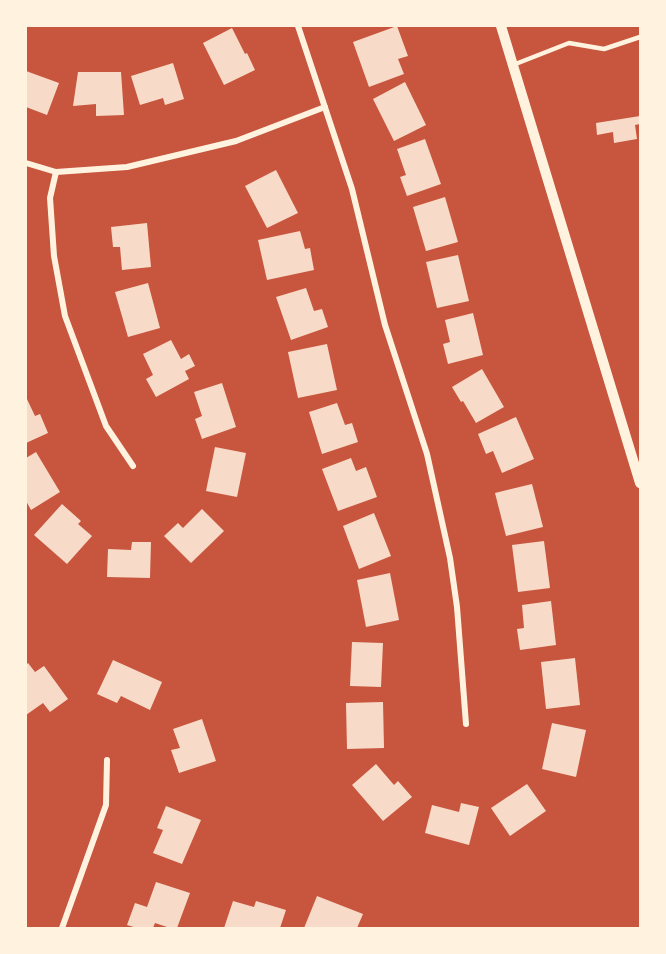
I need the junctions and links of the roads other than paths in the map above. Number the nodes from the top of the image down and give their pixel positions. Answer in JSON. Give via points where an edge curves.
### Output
{"nodes":[{"id":1,"x":298,"y":26,"type":"edge"},
{"id":2,"x":501,"y":26,"type":"edge"},
{"id":3,"x":640,"y":37,"type":"edge"},
{"id":4,"x":513,"y":65,"type":"junction"},
{"id":5,"x":325,"y":107,"type":"junction"},
{"id":6,"x":26,"y":162,"type":"edge"},
{"id":7,"x":56,"y":172,"type":"junction"},
{"id":8,"x":133,"y":466,"type":"dead end"},
{"id":9,"x":640,"y":483,"type":"edge"},
{"id":10,"x":466,"y":724,"type":"dead end"},
{"id":11,"x":107,"y":760,"type":"dead end"},
{"id":12,"x":63,"y":928,"type":"edge"}],
"edges":[{"from":1,"to":5,"type":"street"},
{"from":2,"to":4,"type":"street"},
{"from":3,"to":4,"type":"lane","via":[[604,49],[569,43]]},
{"from":4,"to":9,"type":"street"},
{"from":5,"to":7,"type":"street","via":[[225,143],[127,167]]},
{"from":5,"to":10,"type":"street","via":[[352,189],[385,325],[427,454],[450,558]]},
{"from":6,"to":7,"type":"street"},
{"from":7,"to":8,"type":"street","via":[[50,198],[65,316],[106,426]]},
{"from":11,"to":12,"type":"street","via":[[106,805]]}]}
